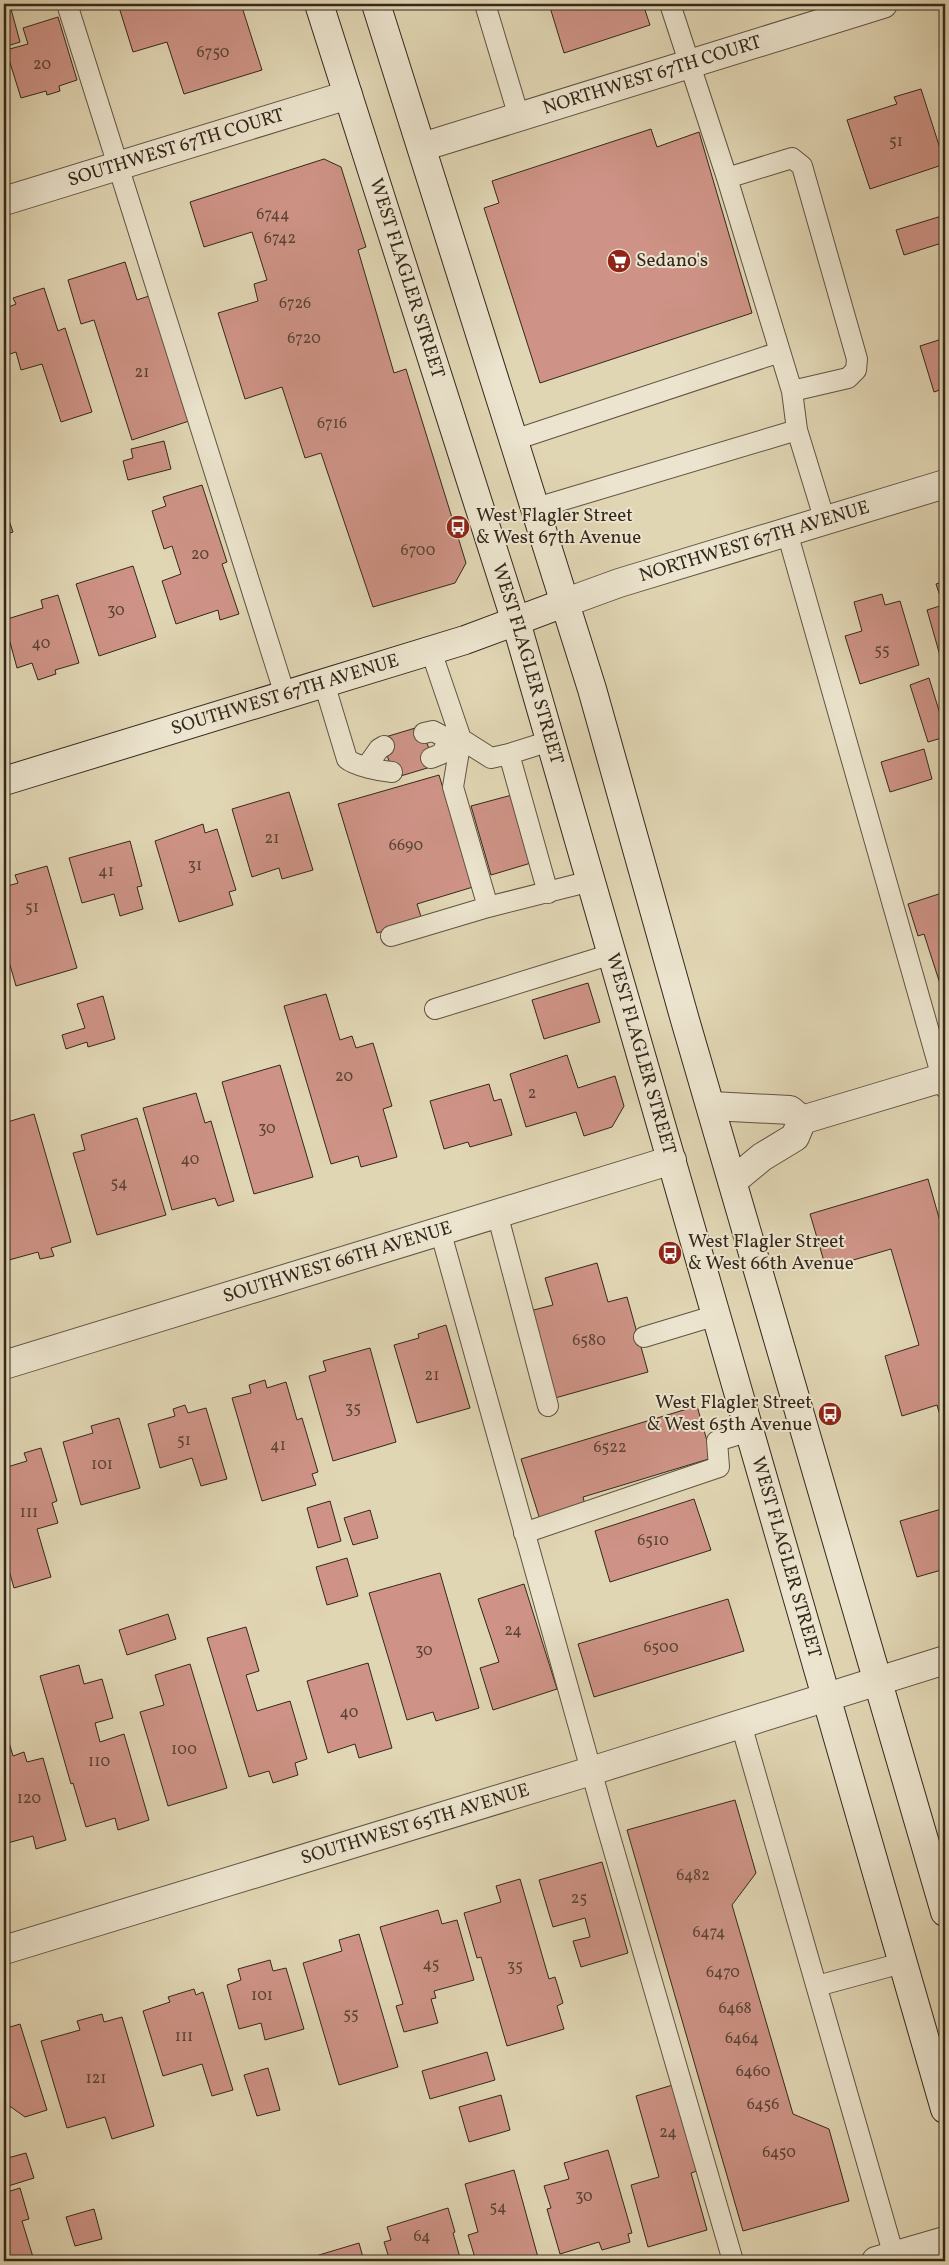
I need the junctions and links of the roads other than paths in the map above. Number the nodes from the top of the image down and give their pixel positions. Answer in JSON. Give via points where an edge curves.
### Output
{"nodes":[{"id":1,"x":67,"y":4,"type":"edge"},
{"id":2,"x":319,"y":4,"type":"edge"},
{"id":3,"x":376,"y":4,"type":"edge"},
{"id":4,"x":485,"y":4,"type":"edge"},
{"id":5,"x":670,"y":4,"type":"edge"},
{"id":6,"x":883,"y":4,"type":"edge"},
{"id":7,"x":690,"y":64,"type":"junction"},
{"id":8,"x":348,"y":95,"type":"junction"},
{"id":9,"x":519,"y":117,"type":"junction"},
{"id":10,"x":422,"y":147,"type":"junction"},
{"id":11,"x":118,"y":165,"type":"junction"},
{"id":12,"x":727,"y":178,"type":"junction"},
{"id":13,"x":4,"y":201,"type":"edge"},
{"id":14,"x":780,"y":352,"type":"junction"},
{"id":15,"x":792,"y":391,"type":"junction"},
{"id":16,"x":798,"y":430,"type":"junction"},
{"id":17,"x":514,"y":440,"type":"junction"},
{"id":18,"x":945,"y":484,"type":"edge"},
{"id":19,"x":536,"y":508,"type":"junction"},
{"id":20,"x":825,"y":521,"type":"junction"},
{"id":21,"x":787,"y":532,"type":"junction"},
{"id":22,"x":564,"y":603,"type":"junction"},
{"id":23,"x":516,"y":622,"type":"junction"},
{"id":24,"x":431,"y":650,"type":"junction"},
{"id":25,"x":324,"y":683,"type":"junction"},
{"id":26,"x":285,"y":695,"type":"junction"},
{"id":27,"x":424,"y":733,"type":"dead end"},
{"id":28,"x":455,"y":739,"type":"junction"},
{"id":29,"x":550,"y":741,"type":"junction"},
{"id":30,"x":384,"y":746,"type":"dead end"},
{"id":31,"x":509,"y":754,"type":"junction"},
{"id":32,"x":431,"y":758,"type":"dead end"},
{"id":33,"x":367,"y":766,"type":"junction"},
{"id":34,"x":392,"y":772,"type":"dead end"},
{"id":35,"x":4,"y":781,"type":"edge"},
{"id":36,"x":591,"y":881,"type":"junction"},
{"id":37,"x":548,"y":893,"type":"junction"},
{"id":38,"x":488,"y":907,"type":"junction"},
{"id":39,"x":391,"y":936,"type":"dead end"},
{"id":40,"x":612,"y":954,"type":"junction"},
{"id":41,"x":434,"y":1009,"type":"dead end"},
{"id":42,"x":944,"y":1081,"type":"edge"},
{"id":43,"x":712,"y":1106,"type":"junction"},
{"id":44,"x":802,"y":1120,"type":"junction"},
{"id":45,"x":672,"y":1160,"type":"junction"},
{"id":46,"x":734,"y":1181,"type":"junction"},
{"id":47,"x":497,"y":1213,"type":"junction"},
{"id":48,"x":440,"y":1230,"type":"junction"},
{"id":49,"x":717,"y":1315,"type":"junction"},
{"id":50,"x":644,"y":1337,"type":"dead end"},
{"id":51,"x":4,"y":1365,"type":"edge"},
{"id":52,"x":548,"y":1406,"type":"dead end"},
{"id":53,"x":750,"y":1430,"type":"junction"},
{"id":54,"x":524,"y":1534,"type":"junction"},
{"id":55,"x":945,"y":1660,"type":"edge"},
{"id":56,"x":878,"y":1680,"type":"junction"},
{"id":57,"x":827,"y":1698,"type":"junction"},
{"id":58,"x":741,"y":1724,"type":"junction"},
{"id":59,"x":591,"y":1771,"type":"junction"},
{"id":60,"x":945,"y":1912,"type":"edge"},
{"id":61,"x":4,"y":1950,"type":"edge"},
{"id":62,"x":902,"y":1963,"type":"junction"},
{"id":63,"x":817,"y":1986,"type":"junction"},
{"id":64,"x":945,"y":2109,"type":"edge"},
{"id":65,"x":945,"y":2241,"type":"edge"},
{"id":66,"x":885,"y":2259,"type":"edge"},
{"id":67,"x":733,"y":2261,"type":"edge"}],
"edges":[{"from":1,"to":11,"type":"lane"},
{"from":2,"to":8,"type":"main road","name":"WEST FLAGLER STREET"},
{"from":3,"to":10,"type":"main road"},
{"from":4,"to":9,"type":"lane"},
{"from":5,"to":7,"type":"lane"},
{"from":6,"to":7,"type":"main road","name":"NORTHWEST 67TH COURT"},
{"from":7,"to":9,"type":"main road","name":"NORTHWEST 67TH COURT"},
{"from":7,"to":12,"type":"lane"},
{"from":8,"to":11,"type":"main road","name":"SOUTHWEST 67TH COURT"},
{"from":8,"to":23,"type":"main road","name":"WEST FLAGLER STREET"},
{"from":9,"to":10,"type":"main road","name":"NORTHWEST 67TH COURT"},
{"from":10,"to":17,"type":"main road"},
{"from":11,"to":13,"type":"main road","name":"SOUTHWEST 67TH COURT"},
{"from":11,"to":26,"type":"lane"},
{"from":12,"to":14,"type":"lane"},
{"from":12,"to":15,"type":"lane","via":[[783,159],[792,158],[802,166],[857,359],[856,370],[848,378]]},
{"from":14,"to":15,"type":"lane"},
{"from":14,"to":17,"type":"lane"},
{"from":15,"to":16,"type":"lane"},
{"from":16,"to":19,"type":"lane"},
{"from":16,"to":20,"type":"lane"},
{"from":17,"to":19,"type":"main road"},
{"from":18,"to":20,"type":"main road","name":"NORTHWEST 67TH AVENUE"},
{"from":19,"to":22,"type":"main road"},
{"from":20,"to":21,"type":"main road","name":"NORTHWEST 67TH AVENUE"},
{"from":21,"to":22,"type":"main road","name":"NORTHWEST 67TH AVENUE","via":[[618,583]]},
{"from":21,"to":42,"type":"lane"},
{"from":22,"to":23,"type":"main road","name":"SOUTHWEST 67TH AVENUE"},
{"from":22,"to":43,"type":"main road"},
{"from":23,"to":24,"type":"main road","name":"SOUTHWEST 67TH AVENUE"},
{"from":23,"to":29,"type":"main road","name":"WEST FLAGLER STREET"},
{"from":24,"to":25,"type":"main road","name":"SOUTHWEST 67TH AVENUE"},
{"from":24,"to":28,"type":"lane"},
{"from":25,"to":26,"type":"main road","name":"SOUTHWEST 67TH AVENUE"},
{"from":25,"to":33,"type":"lane","via":[[347,759],[355,765]]},
{"from":26,"to":35,"type":"main road","name":"SOUTHWEST 67TH AVENUE"},
{"from":27,"to":28,"type":"lane","via":[[433,731]]},
{"from":28,"to":31,"type":"lane","via":[[491,758]]},
{"from":28,"to":32,"type":"lane","via":[[441,754]]},
{"from":28,"to":38,"type":"lane","via":[[453,787]]},
{"from":29,"to":31,"type":"lane"},
{"from":29,"to":36,"type":"main road","name":"WEST FLAGLER STREET"},
{"from":30,"to":33,"type":"lane"},
{"from":31,"to":37,"type":"lane"},
{"from":33,"to":34,"type":"lane"},
{"from":36,"to":37,"type":"lane"},
{"from":36,"to":40,"type":"main road","name":"WEST FLAGLER STREET"},
{"from":37,"to":38,"type":"lane"},
{"from":38,"to":39,"type":"lane"},
{"from":40,"to":41,"type":"lane"},
{"from":40,"to":45,"type":"main road","name":"WEST FLAGLER STREET"},
{"from":42,"to":44,"type":"main road"},
{"from":43,"to":44,"type":"main road","via":[[790,1110]]},
{"from":43,"to":46,"type":"main road"},
{"from":44,"to":46,"type":"main road","via":[[795,1136]]},
{"from":45,"to":47,"type":"main road","name":"SOUTHWEST 66TH AVENUE"},
{"from":45,"to":49,"type":"main road","name":"WEST FLAGLER STREET"},
{"from":46,"to":56,"type":"main road"},
{"from":47,"to":48,"type":"main road","name":"SOUTHWEST 66TH AVENUE"},
{"from":47,"to":52,"type":"lane"},
{"from":48,"to":51,"type":"main road","name":"SOUTHWEST 66TH AVENUE"},
{"from":48,"to":54,"type":"lane"},
{"from":49,"to":50,"type":"lane"},
{"from":49,"to":53,"type":"main road","name":"WEST FLAGLER STREET"},
{"from":53,"to":54,"type":"lane","via":[[718,1441],[719,1467]]},
{"from":53,"to":57,"type":"main road","name":"WEST FLAGLER STREET"},
{"from":54,"to":59,"type":"lane"},
{"from":55,"to":56,"type":"main road","name":"SOUTHWEST 65TH AVENUE"},
{"from":56,"to":57,"type":"main road","name":"SOUTHWEST 65TH AVENUE"},
{"from":56,"to":60,"type":"main road"},
{"from":57,"to":58,"type":"main road","name":"SOUTHWEST 65TH AVENUE"},
{"from":57,"to":62,"type":"main road","name":"WEST FLAGLER STREET"},
{"from":58,"to":59,"type":"main road","name":"SOUTHWEST 65TH AVENUE"},
{"from":58,"to":63,"type":"lane"},
{"from":59,"to":61,"type":"main road","name":"SOUTHWEST 65TH AVENUE"},
{"from":59,"to":67,"type":"lane"},
{"from":62,"to":63,"type":"lane"},
{"from":62,"to":64,"type":"main road","name":"WEST FLAGLER STREET"},
{"from":63,"to":66,"type":"lane"},
{"from":65,"to":66,"type":"main road"}]}
